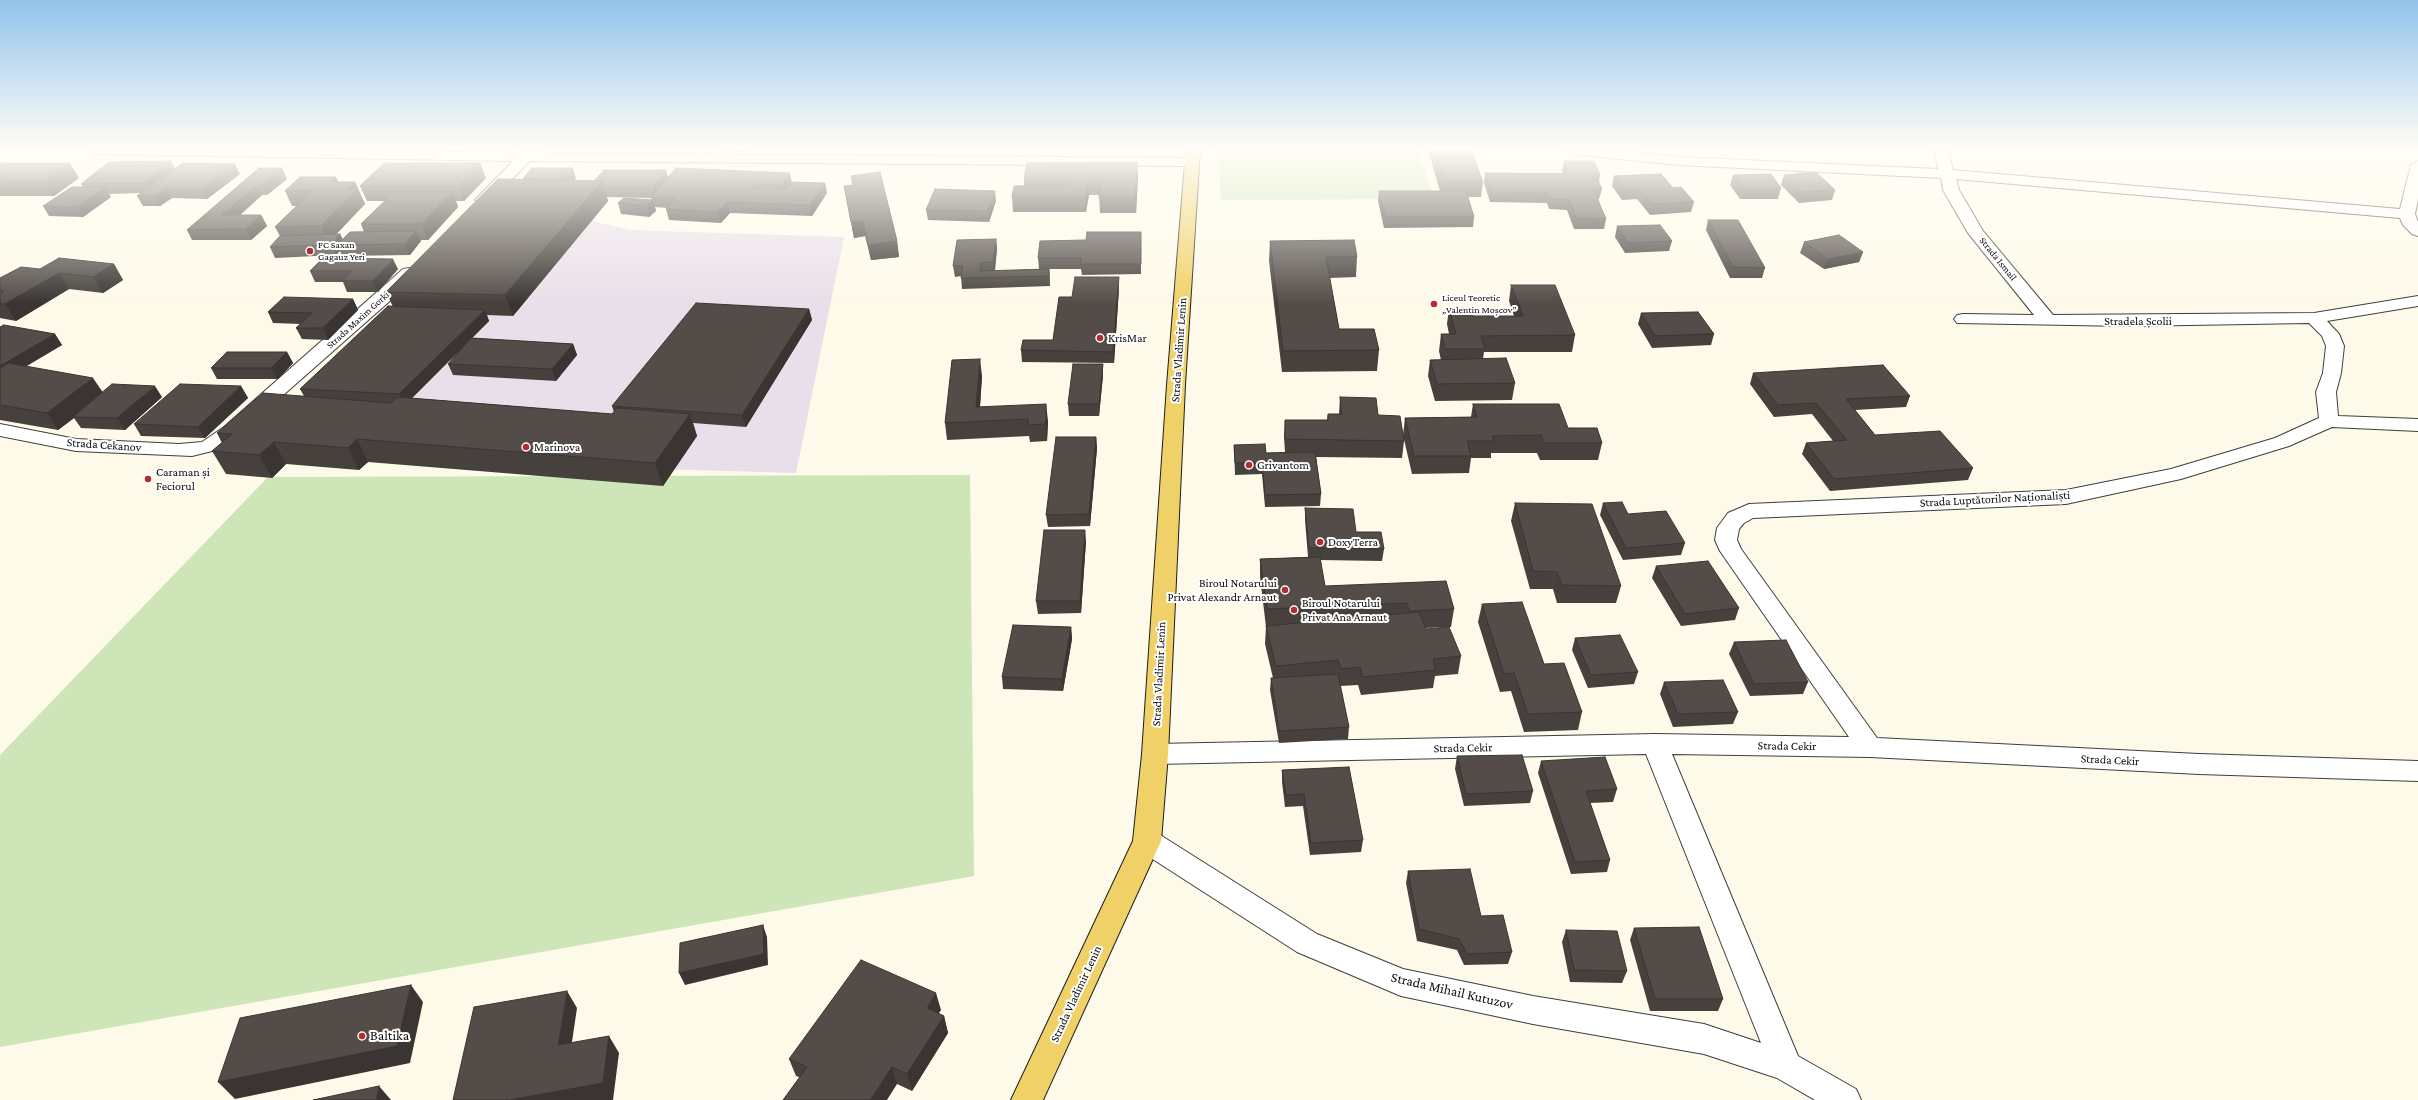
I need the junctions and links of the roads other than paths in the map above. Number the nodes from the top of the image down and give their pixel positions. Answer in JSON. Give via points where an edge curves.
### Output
{"nodes":[{"id":1,"x":482,"y":201,"type":"edge"},
{"id":2,"x":1189,"y":201,"type":"edge"},
{"id":3,"x":1958,"y":201,"type":"edge"},
{"id":4,"x":2262,"y":201,"type":"edge"},
{"id":5,"x":2411,"y":201,"type":"edge"},
{"id":6,"x":470,"y":213,"type":"edge"},
{"id":7,"x":2408,"y":214,"type":"junction"},
{"id":8,"x":2418,"y":231,"type":"edge"},
{"id":9,"x":419,"y":263,"type":"edge"},
{"id":10,"x":2418,"y":301,"type":"edge"},
{"id":11,"x":2314,"y":318,"type":"junction"},
{"id":12,"x":1963,"y":319,"type":"dead end"},
{"id":13,"x":2047,"y":320,"type":"junction"},
{"id":14,"x":2329,"y":421,"type":"junction"},
{"id":15,"x":2418,"y":425,"type":"edge"},
{"id":16,"x":0,"y":430,"type":"edge"},
{"id":17,"x":209,"y":446,"type":"joint"},
{"id":18,"x":1655,"y":744,"type":"junction"},
{"id":19,"x":1870,"y":747,"type":"junction"},
{"id":20,"x":1155,"y":754,"type":"junction"},
{"id":21,"x":2418,"y":771,"type":"edge"},
{"id":22,"x":1147,"y":841,"type":"junction"},
{"id":23,"x":1786,"y":1066,"type":"junction"},
{"id":24,"x":1027,"y":1100,"type":"edge"},
{"id":25,"x":1845,"y":1100,"type":"edge"}],
"edges":[{"from":1,"to":6,"type":"street"},
{"from":2,"to":20,"type":"main road","name":"Strada Vladimir Lenin"},
{"from":3,"to":13,"type":"street","name":"Strada Ismail","via":[[1976,232]]},
{"from":4,"to":7,"type":"street"},
{"from":5,"to":7,"type":"street"},
{"from":7,"to":8,"type":"street","via":[[2409,222]]},
{"from":9,"to":17,"type":"street","name":"Strada Maxim Gorki","via":[[237,426]]},
{"from":10,"to":11,"type":"street"},
{"from":11,"to":13,"type":"street","name":"Stradela Școlii","via":[[2128,322]]},
{"from":11,"to":14,"type":"street","via":[[2330,334],[2336,346],[2326,392]]},
{"from":12,"to":13,"type":"street","name":"Stradela Școlii"},
{"from":14,"to":15,"type":"street"},
{"from":14,"to":19,"type":"street","name":"Strada Luptătorilor Naționaliști","via":[[2282,442],[2174,475],[2066,497],[1749,511],[1736,518],[1728,528],[1726,540],[1731,551]]},
{"from":16,"to":17,"type":"street","name":"Strada Cekanov","via":[[76,445],[179,450]]},
{"from":18,"to":19,"type":"street","name":"Strada Cekir"},
{"from":18,"to":20,"type":"street","name":"Strada Cekir"},
{"from":18,"to":23,"type":"street"},
{"from":19,"to":21,"type":"street","name":"Strada Cekir","via":[[2199,764]]},
{"from":20,"to":22,"type":"main road","name":"Strada Vladimir Lenin"},
{"from":22,"to":23,"type":"street","name":"Strada Mihail Kutuzov","via":[[1307,943],[1401,982],[1533,1010],[1704,1039]]},
{"from":22,"to":24,"type":"main road","name":"Strada Vladimir Lenin"},
{"from":23,"to":25,"type":"street","name":"Strada Mihail Kutuzov"}]}
